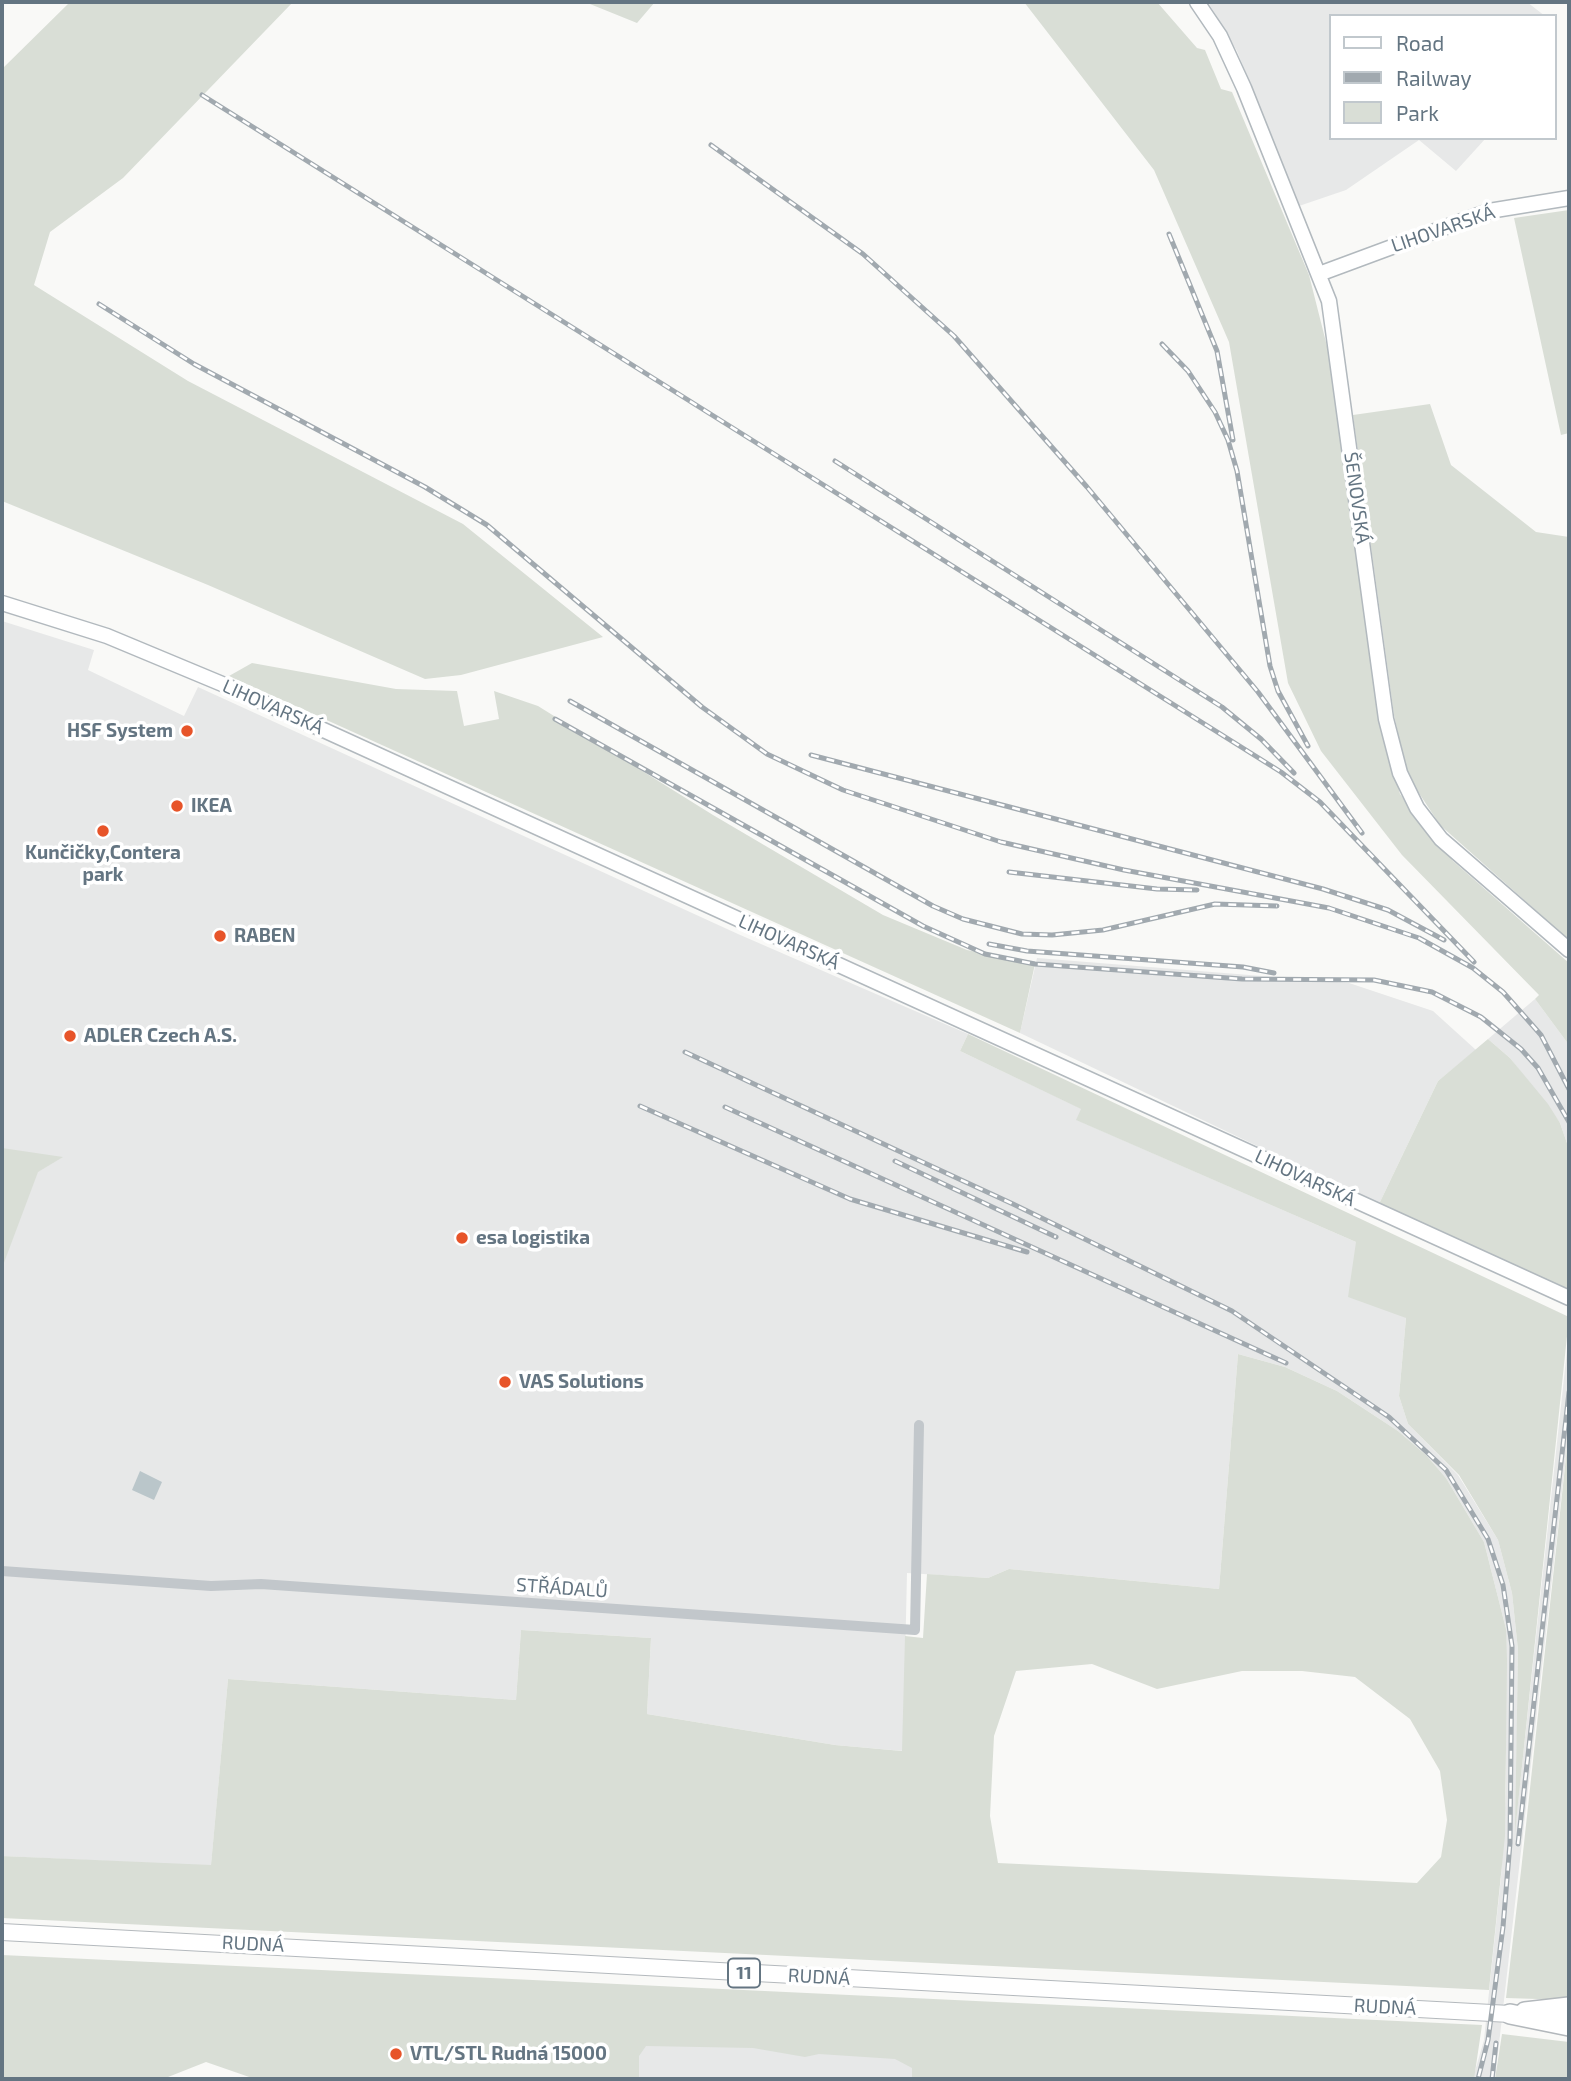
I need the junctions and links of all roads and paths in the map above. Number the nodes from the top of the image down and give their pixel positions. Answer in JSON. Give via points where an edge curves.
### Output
{"nodes":[{"id":1,"x":1197,"y":2,"type":"edge"},
{"id":2,"x":1569,"y":198,"type":"edge"},
{"id":3,"x":1319,"y":274,"type":"junction"},
{"id":4,"x":2,"y":603,"type":"edge"},
{"id":5,"x":1569,"y":950,"type":"edge"},
{"id":6,"x":1569,"y":1298,"type":"edge"},
{"id":7,"x":919,"y":1424,"type":"dead end"},
{"id":8,"x":2,"y":1571,"type":"edge"},
{"id":9,"x":2,"y":1932,"type":"edge"},
{"id":10,"x":1510,"y":2014,"type":"joint"},
{"id":11,"x":1565,"y":2016,"type":"edge"}],
"edges":[{"from":1,"to":3,"type":"street","name":"ŠENOVSKÁ","via":[[1225,46]]},
{"from":2,"to":3,"type":"street","name":"LIHOVARSKÁ","via":[[1489,211]]},
{"from":3,"to":5,"type":"street","name":"ŠENOVSKÁ","via":[[1336,345],[1385,719],[1400,773],[1417,808],[1441,839]]},
{"from":4,"to":6,"type":"street","name":"LIHOVARSKÁ","via":[[107,636],[227,686]]},
{"from":7,"to":8,"type":"street","name":"STŘÁDALŮ","via":[[915,1630],[275,1585],[211,1586]]},
{"from":9,"to":10,"type":"main road","name":"RUDNÁ","number":"11"},
{"from":10,"to":11,"type":"highway","number":"11"}]}
